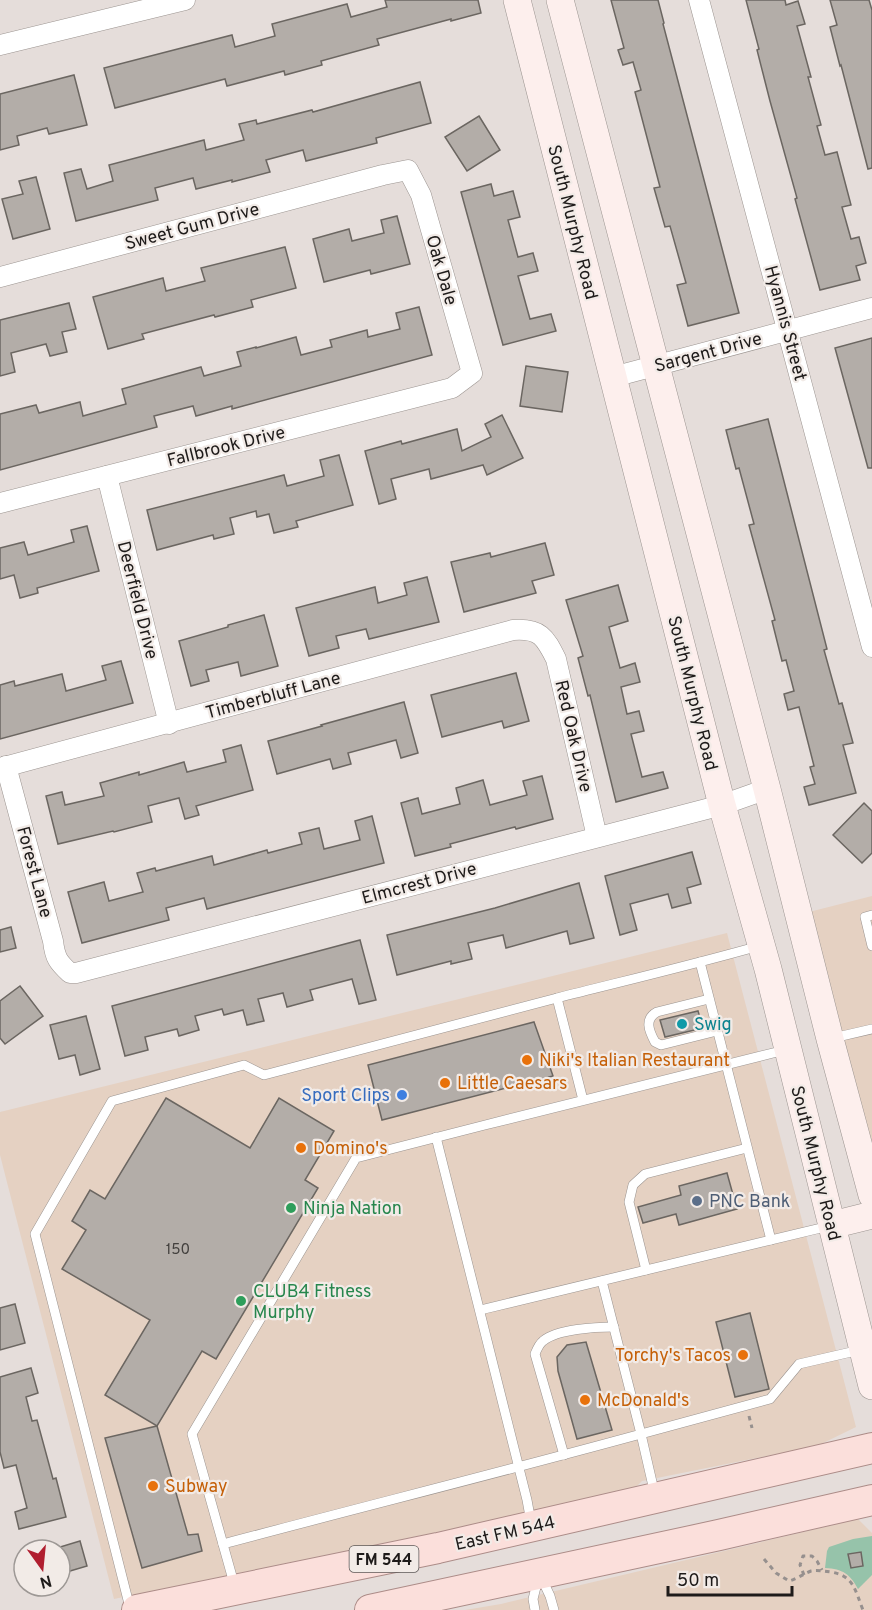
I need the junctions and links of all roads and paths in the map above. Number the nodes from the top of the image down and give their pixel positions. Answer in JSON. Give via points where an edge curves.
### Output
{"nodes":[{"id":1,"x":185,"y":0,"type":"edge"},
{"id":2,"x":517,"y":0,"type":"edge"},
{"id":3,"x":560,"y":0,"type":"edge"},
{"id":4,"x":699,"y":0,"type":"edge"},
{"id":5,"x":0,"y":45,"type":"edge"},
{"id":6,"x":383,"y":175,"type":"joint"},
{"id":7,"x":0,"y":277,"type":"edge"},
{"id":8,"x":872,"y":308,"type":"edge"},
{"id":9,"x":789,"y":331,"type":"junction"},
{"id":10,"x":655,"y":366,"type":"junction"},
{"id":11,"x":613,"y":377,"type":"junction"},
{"id":12,"x":452,"y":388,"type":"joint"},
{"id":13,"x":107,"y":476,"type":"junction"},
{"id":14,"x":0,"y":503,"type":"edge"},
{"id":15,"x":545,"y":638,"type":"joint"},
{"id":16,"x":872,"y":647,"type":"edge"},
{"id":17,"x":169,"y":724,"type":"junction"},
{"id":18,"x":3,"y":767,"type":"edge"},
{"id":19,"x":767,"y":789,"type":"junction"},
{"id":20,"x":722,"y":805,"type":"junction"},
{"id":21,"x":597,"y":837,"type":"junction"},
{"id":22,"x":872,"y":915,"type":"edge"},
{"id":23,"x":761,"y":945,"type":"junction"},
{"id":24,"x":872,"y":946,"type":"edge"},
{"id":25,"x":700,"y":962,"type":"junction"},
{"id":26,"x":70,"y":973,"type":"joint"},
{"id":27,"x":557,"y":998,"type":"junction"},
{"id":28,"x":709,"y":999,"type":"junction"},
{"id":29,"x":872,"y":1029,"type":"edge"},
{"id":30,"x":717,"y":1031,"type":"junction"},
{"id":31,"x":830,"y":1039,"type":"junction"},
{"id":32,"x":787,"y":1050,"type":"junction"},
{"id":33,"x":725,"y":1065,"type":"junction"},
{"id":34,"x":584,"y":1100,"type":"junction"},
{"id":35,"x":436,"y":1137,"type":"junction"},
{"id":36,"x":747,"y":1148,"type":"junction"},
{"id":37,"x":872,"y":1195,"type":"edge"},
{"id":38,"x":872,"y":1215,"type":"edge"},
{"id":39,"x":832,"y":1225,"type":"junction"},
{"id":40,"x":771,"y":1240,"type":"junction"},
{"id":41,"x":646,"y":1270,"type":"junction"},
{"id":42,"x":602,"y":1281,"type":"junction"},
{"id":43,"x":480,"y":1310,"type":"junction"},
{"id":44,"x":614,"y":1327,"type":"junction"},
{"id":45,"x":863,"y":1349,"type":"junction"},
{"id":46,"x":872,"y":1386,"type":"edge"},
{"id":47,"x":748,"y":1414,"type":"dead end"},
{"id":48,"x":752,"y":1428,"type":"dead end"},
{"id":49,"x":641,"y":1434,"type":"junction"},
{"id":50,"x":872,"y":1448,"type":"edge"},
{"id":51,"x":564,"y":1455,"type":"junction"},
{"id":52,"x":519,"y":1468,"type":"junction"},
{"id":53,"x":656,"y":1498,"type":"junction"},
{"id":54,"x":872,"y":1500,"type":"edge"},
{"id":55,"x":532,"y":1527,"type":"junction"},
{"id":56,"x":223,"y":1544,"type":"junction"},
{"id":57,"x":764,"y":1559,"type":"dead end"},
{"id":58,"x":822,"y":1570,"type":"junction"},
{"id":59,"x":539,"y":1574,"type":"junction"},
{"id":60,"x":804,"y":1575,"type":"junction"},
{"id":61,"x":235,"y":1590,"type":"junction"},
{"id":62,"x":131,"y":1610,"type":"edge"},
{"id":63,"x":137,"y":1610,"type":"edge"},
{"id":64,"x":370,"y":1610,"type":"edge"},
{"id":65,"x":535,"y":1610,"type":"edge"},
{"id":66,"x":554,"y":1610,"type":"edge"},
{"id":67,"x":863,"y":1610,"type":"edge"}],
"edges":[{"from":1,"to":5,"type":"street"},
{"from":2,"to":11,"type":"main road","name":"South Murphy Road"},
{"from":3,"to":10,"type":"main road"},
{"from":4,"to":9,"type":"street","name":"Hyannis Street"},
{"from":6,"to":7,"type":"street","name":"Sweet Gum Drive"},
{"from":6,"to":12,"type":"street","name":"Oak Dale","via":[[408,170],[421,195],[472,373]]},
{"from":8,"to":9,"type":"street","name":"Sargent Drive"},
{"from":9,"to":10,"type":"street","name":"Sargent Drive"},
{"from":9,"to":16,"type":"street","name":"Hyannis Street"},
{"from":10,"to":11,"type":"street","name":"Sargent Drive"},
{"from":10,"to":19,"type":"main road"},
{"from":11,"to":20,"type":"main road","name":"South Murphy Road"},
{"from":12,"to":13,"type":"street","name":"Fallbrook Drive"},
{"from":13,"to":14,"type":"street","name":"Fallbrook Drive"},
{"from":13,"to":17,"type":"street","name":"Deerfield Drive"},
{"from":15,"to":17,"type":"street","name":"Timberbluff Lane","via":[[527,629],[513,630]]},
{"from":15,"to":21,"type":"street","name":"Red Oak Drive","via":[[556,659]]},
{"from":17,"to":18,"type":"street","name":"Timberbluff Lane"},
{"from":18,"to":26,"type":"street","name":"Forest Lane","via":[[55,955]]},
{"from":19,"to":20,"type":"street","name":"Elmcrest Drive"},
{"from":19,"to":31,"type":"main road"},
{"from":20,"to":21,"type":"street","name":"Elmcrest Drive"},
{"from":20,"to":23,"type":"main road","name":"South Murphy Road"},
{"from":21,"to":26,"type":"street","name":"Elmcrest Drive"},
{"from":22,"to":24,"type":"lane","via":[[865,917]]},
{"from":23,"to":25,"type":"lane"},
{"from":23,"to":32,"type":"main road","name":"South Murphy Road"},
{"from":25,"to":27,"type":"lane"},
{"from":25,"to":28,"type":"lane"},
{"from":27,"to":34,"type":"lane"},
{"from":27,"to":62,"type":"lane","via":[[264,1075],[244,1065],[112,1101],[35,1234]]},
{"from":28,"to":30,"type":"lane"},
{"from":28,"to":30,"type":"lane","via":[[657,1012],[648,1020],[649,1027],[654,1042],[661,1045]]},
{"from":29,"to":31,"type":"lane"},
{"from":30,"to":33,"type":"lane"},
{"from":31,"to":32,"type":"main road"},
{"from":31,"to":37,"type":"main road"},
{"from":32,"to":33,"type":"lane"},
{"from":32,"to":39,"type":"main road","name":"South Murphy Road"},
{"from":33,"to":34,"type":"lane"},
{"from":33,"to":36,"type":"lane"},
{"from":34,"to":35,"type":"lane"},
{"from":35,"to":43,"type":"lane"},
{"from":35,"to":56,"type":"lane","via":[[356,1158],[192,1434]]},
{"from":36,"to":40,"type":"lane"},
{"from":36,"to":41,"type":"lane","via":[[645,1174],[633,1185],[628,1202]]},
{"from":38,"to":39,"type":"main road"},
{"from":39,"to":40,"type":"lane"},
{"from":39,"to":45,"type":"main road","name":"South Murphy Road"},
{"from":40,"to":41,"type":"lane"},
{"from":41,"to":42,"type":"lane"},
{"from":42,"to":43,"type":"lane"},
{"from":42,"to":44,"type":"lane"},
{"from":43,"to":52,"type":"lane"},
{"from":44,"to":49,"type":"lane"},
{"from":44,"to":51,"type":"lane","via":[[592,1327],[557,1335],[543,1340],[538,1347],[536,1354]]},
{"from":45,"to":46,"type":"main road","name":"South Murphy Road"},
{"from":45,"to":49,"type":"lane","via":[[799,1365],[770,1399]]},
{"from":47,"to":48,"type":"path"},
{"from":49,"to":51,"type":"lane"},
{"from":49,"to":53,"type":"lane"},
{"from":50,"to":53,"type":"main road","name":"East FM 544","number":"FM 544"},
{"from":51,"to":52,"type":"lane"},
{"from":52,"to":55,"type":"lane"},
{"from":52,"to":56,"type":"lane"},
{"from":53,"to":55,"type":"main road","name":"East FM 544","number":"FM 544"},
{"from":54,"to":59,"type":"main road","number":"FM 544"},
{"from":55,"to":59,"type":"main road"},
{"from":55,"to":61,"type":"main road","name":"East FM 544","number":"FM 544"},
{"from":56,"to":61,"type":"lane"},
{"from":57,"to":60,"type":"path","via":[[789,1581]]},
{"from":58,"to":60,"type":"path"},
{"from":58,"to":60,"type":"path","via":[[812,1556],[804,1556],[800,1565]]},
{"from":58,"to":67,"type":"path","via":[[841,1574],[853,1583]]},
{"from":59,"to":64,"type":"main road","number":"FM 544"},
{"from":59,"to":65,"type":"lane","via":[[533,1599]]},
{"from":59,"to":66,"type":"lane"},
{"from":61,"to":63,"type":"main road","name":"East FM 544","number":"FM 544"}]}
